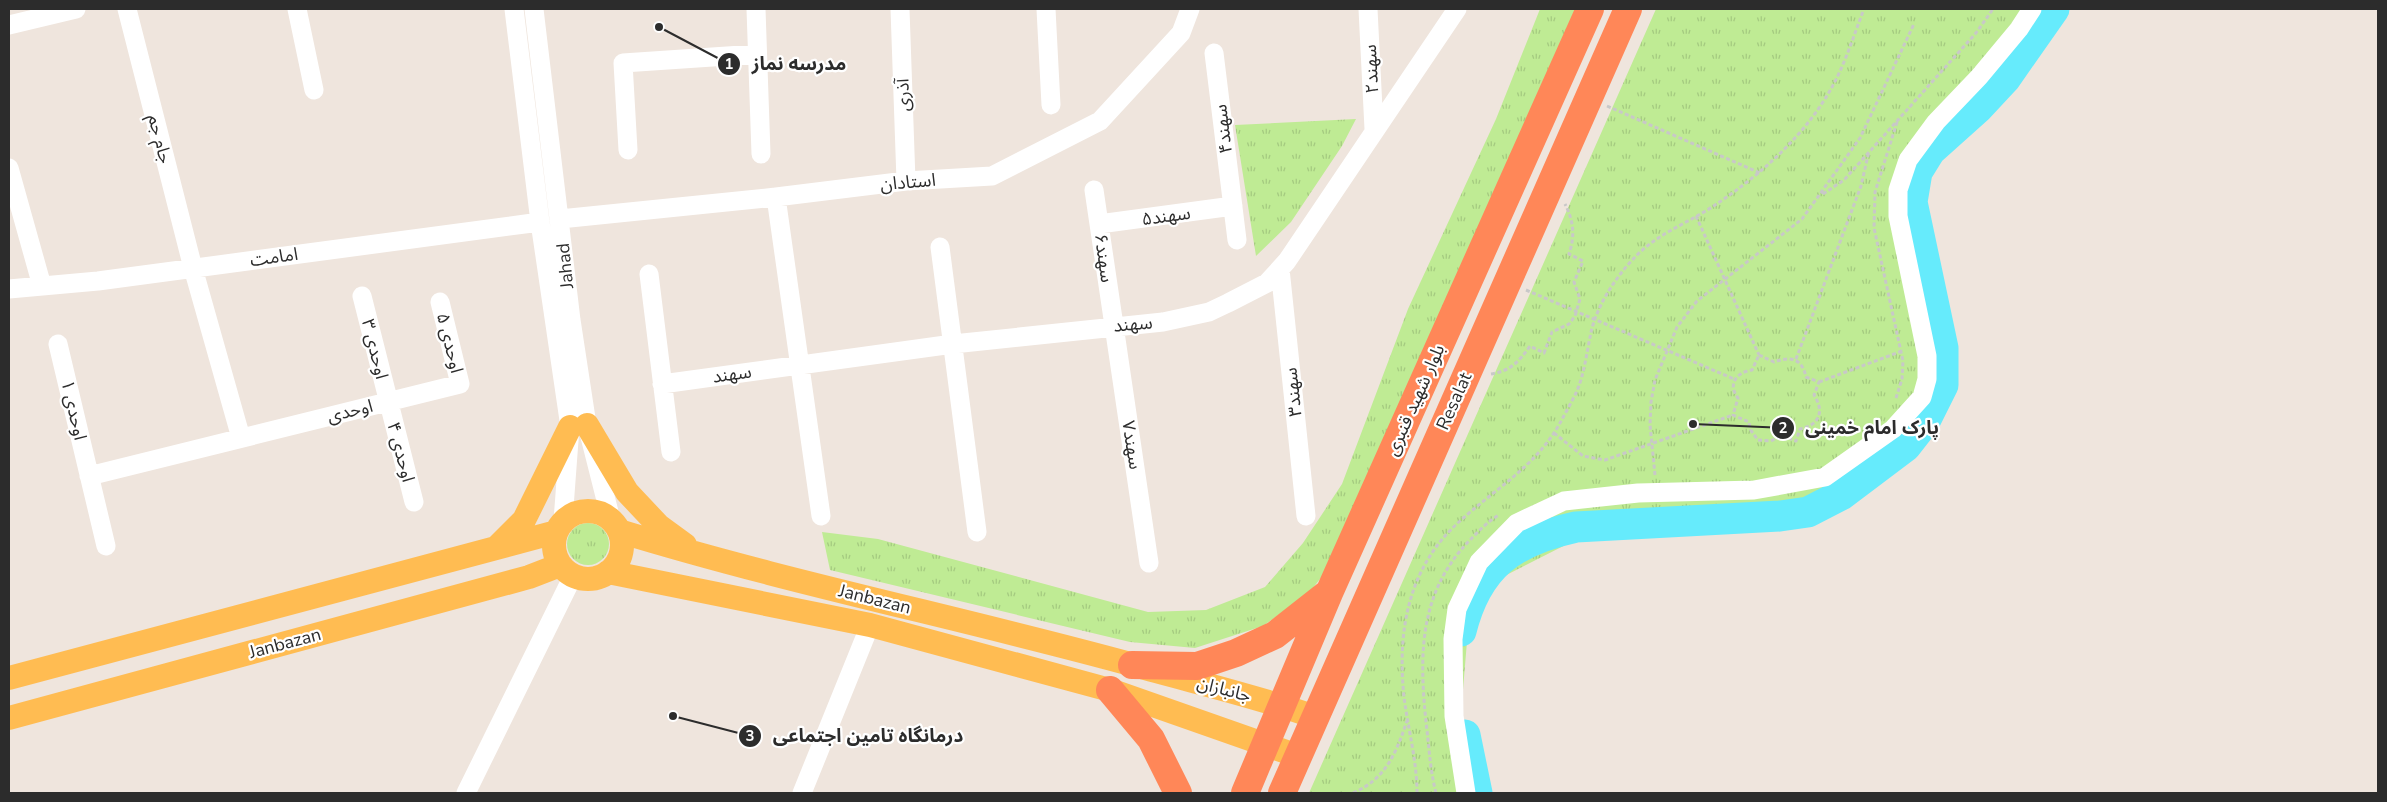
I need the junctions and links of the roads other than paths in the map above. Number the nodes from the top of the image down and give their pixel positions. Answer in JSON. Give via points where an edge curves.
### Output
{"nodes":[{"id":1,"x":76,"y":9,"type":"edge"},
{"id":2,"x":127,"y":9,"type":"edge"},
{"id":3,"x":297,"y":9,"type":"edge"},
{"id":4,"x":514,"y":9,"type":"edge"},
{"id":5,"x":534,"y":9,"type":"edge"},
{"id":6,"x":756,"y":9,"type":"edge"},
{"id":7,"x":900,"y":9,"type":"edge"},
{"id":8,"x":1046,"y":9,"type":"edge"},
{"id":9,"x":1190,"y":9,"type":"edge"},
{"id":10,"x":1368,"y":9,"type":"edge"},
{"id":11,"x":1457,"y":9,"type":"edge"},
{"id":12,"x":1590,"y":9,"type":"edge"},
{"id":13,"x":1627,"y":9,"type":"edge"},
{"id":14,"x":2032,"y":9,"type":"edge"},
{"id":15,"x":9,"y":25,"type":"edge"},
{"id":16,"x":1214,"y":53,"type":"dead end"},
{"id":17,"x":757,"y":54,"type":"junction"},
{"id":18,"x":314,"y":90,"type":"dead end"},
{"id":19,"x":1051,"y":105,"type":"dead end"},
{"id":20,"x":1374,"y":129,"type":"junction"},
{"id":21,"x":628,"y":150,"type":"dead end"},
{"id":22,"x":761,"y":154,"type":"dead end"},
{"id":23,"x":9,"y":168,"type":"edge"},
{"id":24,"x":906,"y":181,"type":"junction"},
{"id":25,"x":1094,"y":190,"type":"dead end"},
{"id":26,"x":776,"y":197,"type":"junction"},
{"id":27,"x":1233,"y":206,"type":"junction"},
{"id":28,"x":560,"y":219,"type":"junction"},
{"id":29,"x":540,"y":222,"type":"junction"},
{"id":30,"x":1099,"y":224,"type":"junction"},
{"id":31,"x":1237,"y":240,"type":"dead end"},
{"id":32,"x":940,"y":247,"type":"dead end"},
{"id":33,"x":193,"y":268,"type":"junction"},
{"id":34,"x":1280,"y":269,"type":"junction"},
{"id":35,"x":649,"y":274,"type":"dead end"},
{"id":36,"x":42,"y":286,"type":"junction"},
{"id":37,"x":9,"y":289,"type":"edge"},
{"id":38,"x":362,"y":296,"type":"dead end"},
{"id":39,"x":440,"y":302,"type":"dead end"},
{"id":40,"x":1113,"y":326,"type":"junction"},
{"id":41,"x":58,"y":344,"type":"dead end"},
{"id":42,"x":953,"y":344,"type":"junction"},
{"id":43,"x":799,"y":364,"type":"junction"},
{"id":44,"x":460,"y":384,"type":"joint"},
{"id":45,"x":662,"y":384,"type":"junction"},
{"id":46,"x":388,"y":402,"type":"junction"},
{"id":47,"x":578,"y":426,"type":"junction"},
{"id":48,"x":241,"y":438,"type":"junction"},
{"id":49,"x":672,"y":452,"type":"dead end"},
{"id":50,"x":89,"y":476,"type":"junction"},
{"id":51,"x":414,"y":502,"type":"dead end"},
{"id":52,"x":821,"y":516,"type":"dead end"},
{"id":53,"x":1306,"y":516,"type":"dead end"},
{"id":54,"x":559,"y":526,"type":"junction"},
{"id":55,"x":615,"y":526,"type":"junction"},
{"id":56,"x":977,"y":532,"type":"dead end"},
{"id":57,"x":106,"y":546,"type":"dead end"},
{"id":58,"x":498,"y":547,"type":"junction"},
{"id":59,"x":701,"y":556,"type":"junction"},
{"id":60,"x":1149,"y":563,"type":"dead end"},
{"id":61,"x":566,"y":571,"type":"junction"},
{"id":62,"x":608,"y":572,"type":"junction"},
{"id":63,"x":1329,"y":593,"type":"junction"},
{"id":64,"x":870,"y":625,"type":"junction"},
{"id":65,"x":1092,"y":652,"type":"junction"},
{"id":66,"x":1132,"y":665,"type":"junction"},
{"id":67,"x":9,"y":678,"type":"edge"},
{"id":68,"x":1080,"y":682,"type":"junction"},
{"id":69,"x":1110,"y":690,"type":"junction"},
{"id":70,"x":1282,"y":705,"type":"junction"},
{"id":71,"x":1315,"y":717,"type":"junction"},
{"id":72,"x":9,"y":718,"type":"edge"},
{"id":73,"x":1265,"y":745,"type":"junction"},
{"id":74,"x":1298,"y":756,"type":"junction"},
{"id":75,"x":807,"y":791,"type":"edge"},
{"id":76,"x":466,"y":793,"type":"edge"},
{"id":77,"x":1178,"y":793,"type":"edge"},
{"id":78,"x":1244,"y":793,"type":"edge"},
{"id":79,"x":1282,"y":793,"type":"edge"},
{"id":80,"x":1466,"y":793,"type":"edge"}],
"edges":[{"from":1,"to":15,"type":"street"},
{"from":2,"to":33,"type":"street","name":"جام جم"},
{"from":3,"to":18,"type":"street"},
{"from":4,"to":29,"type":"street","name":"Jahad"},
{"from":5,"to":28,"type":"street","name":"Jahad"},
{"from":6,"to":17,"type":"street"},
{"from":7,"to":24,"type":"street","name":"آذری"},
{"from":8,"to":19,"type":"street"},
{"from":9,"to":24,"type":"street","name":"استادان","via":[[1180,33],[1100,121],[992,176]]},
{"from":10,"to":20,"type":"street","name":"سهند۲"},
{"from":11,"to":20,"type":"street","name":"سهند"},
{"from":12,"to":63,"type":"highway","name":"بلوار شهید قنبری"},
{"from":13,"to":71,"type":"highway","name":"Resalat"},
{"from":14,"to":80,"type":"street","via":[[1979,77],[1930,130],[1908,160],[1898,190],[1898,216],[1927,356],[1927,378],[1922,397],[1893,429],[1825,478],[1754,490],[1638,493],[1564,501],[1518,523],[1479,562],[1457,609],[1453,639],[1454,716]]},
{"from":16,"to":27,"type":"street","name":"سهند۴"},
{"from":17,"to":21,"type":"street","via":[[623,63]]},
{"from":17,"to":22,"type":"street"},
{"from":20,"to":34,"type":"street","name":"سهند"},
{"from":23,"to":36,"type":"street"},
{"from":24,"to":26,"type":"street","name":"استادان"},
{"from":25,"to":30,"type":"street","name":"سهند۶"},
{"from":26,"to":28,"type":"street","name":"استادان"},
{"from":26,"to":43,"type":"street"},
{"from":27,"to":30,"type":"street","name":"سهند۵"},
{"from":27,"to":31,"type":"street","name":"سهند۴"},
{"from":28,"to":47,"type":"street","name":"Jahad"},
{"from":29,"to":33,"type":"street","name":"امامت"},
{"from":29,"to":47,"type":"street","name":"Jahad"},
{"from":30,"to":40,"type":"street","name":"سهند۶"},
{"from":32,"to":42,"type":"street"},
{"from":33,"to":36,"type":"street","name":"امامت"},
{"from":33,"to":48,"type":"street"},
{"from":34,"to":40,"type":"street","name":"سهند","via":[[1267,283],[1209,312],[1163,322]]},
{"from":34,"to":53,"type":"street","name":"سهند۳"},
{"from":35,"to":45,"type":"street"},
{"from":36,"to":37,"type":"street","name":"امامت"},
{"from":38,"to":46,"type":"street","name":"اوحدی ۳"},
{"from":39,"to":44,"type":"street","name":"اوحدی ۵"},
{"from":40,"to":42,"type":"street","name":"سهند"},
{"from":40,"to":60,"type":"street","name":"سهند۷"},
{"from":41,"to":50,"type":"street","name":"اوحدی ۱"},
{"from":42,"to":43,"type":"street","name":"سهند"},
{"from":42,"to":56,"type":"street"},
{"from":43,"to":45,"type":"street","name":"سهند"},
{"from":43,"to":52,"type":"street"},
{"from":44,"to":46,"type":"street","name":"اوحدی"},
{"from":45,"to":49,"type":"street"},
{"from":46,"to":48,"type":"street","name":"اوحدی"},
{"from":46,"to":51,"type":"street","name":"اوحدی ۴"},
{"from":47,"to":54,"type":"street","name":"Jahad"},
{"from":47,"to":55,"type":"street","name":"Jahad"},
{"from":47,"to":58,"type":"main road","via":[[524,520]]},
{"from":47,"to":59,"type":"main road","via":[[627,492],[659,526]]},
{"from":48,"to":50,"type":"street","name":"اوحدی"},
{"from":50,"to":57,"type":"street","name":"اوحدی ۱"},
{"from":54,"to":55,"type":"main road","via":[[578,512],[587,511],[604,515]]},
{"from":54,"to":58,"type":"main road"},
{"from":54,"to":61,"type":"main road","via":[[553,544],[555,555]]},
{"from":55,"to":59,"type":"main road","name":"Janbazan"},
{"from":55,"to":62,"type":"main road","via":[[621,540],[619,558]]},
{"from":58,"to":67,"type":"main road"},
{"from":59,"to":65,"type":"main road","name":"Janbazan"},
{"from":61,"to":62,"type":"main road","via":[[585,579],[597,578]]},
{"from":61,"to":72,"type":"main road","name":"Janbazan","via":[[529,577]]},
{"from":61,"to":76,"type":"street"},
{"from":62,"to":64,"type":"main road","name":"Janbazan"},
{"from":63,"to":66,"type":"highway","via":[[1275,635],[1236,653],[1197,666]]},
{"from":63,"to":70,"type":"highway","name":"بلوار شهید قنبری"},
{"from":64,"to":68,"type":"main road","name":"Janbazan"},
{"from":64,"to":75,"type":"street"},
{"from":65,"to":66,"type":"main road","name":"Janbazan"},
{"from":65,"to":68,"type":"main road","via":[[1096,666],[1094,675]]},
{"from":66,"to":70,"type":"main road","name":"جانبازان"},
{"from":68,"to":69,"type":"main road","name":"Janbazan"},
{"from":69,"to":73,"type":"main road","name":"Janbazan"},
{"from":69,"to":77,"type":"highway","via":[[1151,740]]},
{"from":70,"to":71,"type":"main road","name":"جانبازان"},
{"from":70,"to":73,"type":"highway","name":"بلوار شهید قنبری"},
{"from":71,"to":74,"type":"highway","name":"Resalat"},
{"from":73,"to":74,"type":"main road","name":"Janbazan"},
{"from":73,"to":78,"type":"highway","name":"بلوار شهید قنبری"},
{"from":74,"to":79,"type":"highway","name":"Resalat"}]}
